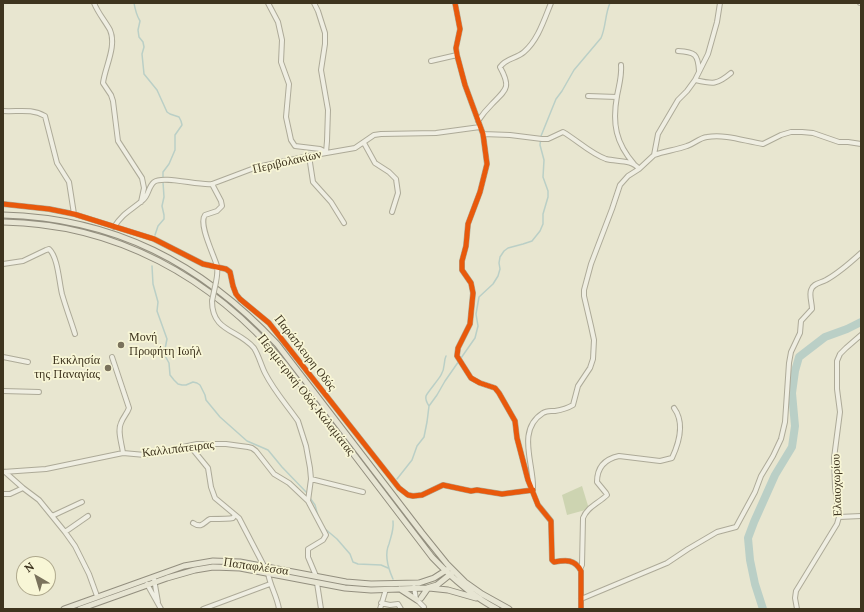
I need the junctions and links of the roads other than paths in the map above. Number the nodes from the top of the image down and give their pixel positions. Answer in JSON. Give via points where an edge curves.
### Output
{"nodes":[{"id":1,"x":94,"y":3,"type":"edge"},
{"id":2,"x":268,"y":3,"type":"edge"},
{"id":3,"x":314,"y":3,"type":"edge"},
{"id":4,"x":455,"y":3,"type":"edge"},
{"id":5,"x":550,"y":3,"type":"edge"},
{"id":6,"x":720,"y":3,"type":"edge"},
{"id":7,"x":678,"y":50,"type":"dead end"},
{"id":8,"x":457,"y":55,"type":"junction"},
{"id":9,"x":431,"y":61,"type":"dead end"},
{"id":10,"x":621,"y":65,"type":"dead end"},
{"id":11,"x":699,"y":72,"type":"junction"},
{"id":12,"x":731,"y":73,"type":"dead end"},
{"id":13,"x":696,"y":80,"type":"junction"},
{"id":14,"x":588,"y":96,"type":"dead end"},
{"id":15,"x":617,"y":97,"type":"junction"},
{"id":16,"x":3,"y":111,"type":"edge"},
{"id":17,"x":478,"y":121,"type":"junction"},
{"id":18,"x":480,"y":127,"type":"junction"},
{"id":19,"x":483,"y":134,"type":"junction"},
{"id":20,"x":364,"y":143,"type":"junction"},
{"id":21,"x":861,"y":144,"type":"edge"},
{"id":22,"x":326,"y":152,"type":"junction"},
{"id":23,"x":654,"y":155,"type":"junction"},
{"id":24,"x":309,"y":156,"type":"junction"},
{"id":25,"x":634,"y":164,"type":"junction"},
{"id":26,"x":639,"y":168,"type":"junction"},
{"id":27,"x":212,"y":184,"type":"junction"},
{"id":28,"x":141,"y":202,"type":"junction"},
{"id":29,"x":3,"y":204,"type":"edge"},
{"id":30,"x":392,"y":212,"type":"dead end"},
{"id":31,"x":74,"y":214,"type":"junction"},
{"id":32,"x":3,"y":215,"type":"edge"},
{"id":33,"x":3,"y":222,"type":"edge"},
{"id":34,"x":344,"y":222,"type":"dead end"},
{"id":35,"x":114,"y":227,"type":"junction"},
{"id":36,"x":861,"y":253,"type":"edge"},
{"id":37,"x":3,"y":264,"type":"edge"},
{"id":38,"x":217,"y":267,"type":"junction"},
{"id":39,"x":75,"y":334,"type":"dead end"},
{"id":40,"x":861,"y":335,"type":"edge"},
{"id":41,"x":3,"y":357,"type":"edge"},
{"id":42,"x":112,"y":357,"type":"dead end"},
{"id":43,"x":28,"y":362,"type":"dead end"},
{"id":44,"x":3,"y":391,"type":"edge"},
{"id":45,"x":39,"y":392,"type":"dead end"},
{"id":46,"x":674,"y":408,"type":"dead end"},
{"id":47,"x":190,"y":446,"type":"junction"},
{"id":48,"x":123,"y":453,"type":"junction"},
{"id":49,"x":4,"y":472,"type":"edge"},
{"id":50,"x":311,"y":479,"type":"junction"},
{"id":51,"x":23,"y":488,"type":"junction"},
{"id":52,"x":533,"y":490,"type":"junction"},
{"id":53,"x":363,"y":492,"type":"dead end"},
{"id":54,"x":3,"y":494,"type":"edge"},
{"id":55,"x":308,"y":501,"type":"junction"},
{"id":56,"x":82,"y":502,"type":"dead end"},
{"id":57,"x":236,"y":514,"type":"junction"},
{"id":58,"x":52,"y":516,"type":"junction"},
{"id":59,"x":88,"y":516,"type":"dead end"},
{"id":60,"x":861,"y":516,"type":"edge"},
{"id":61,"x":839,"y":517,"type":"junction"},
{"id":62,"x":193,"y":523,"type":"dead end"},
{"id":63,"x":65,"y":532,"type":"junction"},
{"id":64,"x":432,"y":557,"type":"junction"},
{"id":65,"x":264,"y":566,"type":"junction"},
{"id":66,"x":580,"y":569,"type":"junction"},
{"id":67,"x":445,"y":571,"type":"junction"},
{"id":68,"x":451,"y":571,"type":"junction"},
{"id":69,"x":268,"y":574,"type":"junction"},
{"id":70,"x":316,"y":576,"type":"junction"},
{"id":71,"x":153,"y":577,"type":"junction"},
{"id":72,"x":434,"y":578,"type":"junction"},
{"id":73,"x":147,"y":582,"type":"junction"},
{"id":74,"x":155,"y":583,"type":"junction"},
{"id":75,"x":317,"y":583,"type":"junction"},
{"id":76,"x":270,"y":584,"type":"junction"},
{"id":77,"x":416,"y":586,"type":"junction"},
{"id":78,"x":427,"y":588,"type":"junction"},
{"id":79,"x":400,"y":589,"type":"junction"},
{"id":80,"x":386,"y":590,"type":"junction"},
{"id":81,"x":98,"y":596,"type":"junction"},
{"id":82,"x":419,"y":599,"type":"junction"},
{"id":83,"x":479,"y":599,"type":"junction"},
{"id":84,"x":582,"y":600,"type":"junction"},
{"id":85,"x":158,"y":603,"type":"junction"},
{"id":86,"x":381,"y":603,"type":"junction"},
{"id":87,"x":425,"y":608,"type":"edge"},
{"id":88,"x":64,"y":609,"type":"edge"},
{"id":89,"x":80,"y":609,"type":"edge"},
{"id":90,"x":161,"y":609,"type":"edge"},
{"id":91,"x":203,"y":609,"type":"edge"},
{"id":92,"x":279,"y":609,"type":"edge"},
{"id":93,"x":321,"y":609,"type":"edge"},
{"id":94,"x":380,"y":609,"type":"edge"},
{"id":95,"x":401,"y":609,"type":"edge"},
{"id":96,"x":497,"y":609,"type":"edge"},
{"id":97,"x":509,"y":609,"type":"edge"},
{"id":98,"x":581,"y":609,"type":"edge"},
{"id":99,"x":797,"y":609,"type":"edge"}],
"edges":[{"from":1,"to":28,"type":"street","via":[[112,39],[103,83],[113,101],[118,141],[142,178],[144,188]]},
{"from":2,"to":22,"type":"street","via":[[278,22],[282,40],[280,58],[289,84],[286,111],[291,140],[295,146]]},
{"from":3,"to":22,"type":"street","via":[[325,33],[321,70],[328,110]]},
{"from":4,"to":8,"type":"street","via":[[460,29]]},
{"from":5,"to":17,"type":"street","via":[[530,46],[500,67],[506,78],[506,88]]},
{"from":6,"to":11,"type":"street","via":[[708,54]]},
{"from":7,"to":11,"type":"street","via":[[695,55]]},
{"from":8,"to":9,"type":"street"},
{"from":8,"to":17,"type":"street"},
{"from":10,"to":15,"type":"street","via":[[622,76]]},
{"from":11,"to":13,"type":"street"},
{"from":12,"to":13,"type":"street","via":[[716,83]]},
{"from":13,"to":23,"type":"street","via":[[678,100],[658,134]]},
{"from":14,"to":15,"type":"street"},
{"from":15,"to":25,"type":"street","via":[[617,137]]},
{"from":16,"to":31,"type":"street","via":[[29,110],[45,116],[57,163],[69,182]]},
{"from":17,"to":18,"type":"street"},
{"from":18,"to":19,"type":"street"},
{"from":18,"to":20,"type":"street","name":"Περιβολακίων","via":[[436,134],[388,133],[374,135]]},
{"from":19,"to":25,"type":"street","via":[[548,139],[563,132],[597,155]]},
{"from":19,"to":52,"type":"street","via":[[487,164],[468,224],[462,262],[462,270],[472,288],[471,319],[457,352],[471,378],[495,388],[515,421],[522,463]]},
{"from":20,"to":22,"type":"street","name":"Περιβολακίων","via":[[355,148]]},
{"from":20,"to":30,"type":"street","via":[[375,163],[396,179],[398,193]]},
{"from":21,"to":23,"type":"street","via":[[839,142],[802,132],[781,135],[763,144],[724,136],[706,136],[688,146]]},
{"from":22,"to":24,"type":"street","name":"Περιβολακίων"},
{"from":23,"to":26,"type":"street"},
{"from":24,"to":27,"type":"street","name":"Περιβολακίων","via":[[257,168]]},
{"from":24,"to":34,"type":"street","via":[[313,182]]},
{"from":25,"to":26,"type":"street"},
{"from":26,"to":52,"type":"street","via":[[620,185],[585,283],[584,296],[594,340],[590,368],[578,386],[573,405],[561,410],[544,412],[531,426],[528,450]]},
{"from":27,"to":28,"type":"street","name":"Περιβολακίων","via":[[157,181],[150,186],[146,198]]},
{"from":27,"to":38,"type":"street","via":[[222,206],[205,215],[203,220]]},
{"from":28,"to":35,"type":"street","name":"Περιβολακίων","via":[[124,213]]},
{"from":29,"to":31,"type":"street","name":"Παράπλευρη Οδός"},
{"from":31,"to":35,"type":"street","name":"Παράπλευρη Οδός"},
{"from":32,"to":68,"type":"main road","name":"Περιμετρική Οδός Καλαμάτας","via":[[61,220],[118,235],[142,244],[186,267],[226,296],[278,344]]},
{"from":33,"to":64,"type":"main road","name":"Περιμετρική Οδός Καλαμάτας","via":[[60,227],[139,250],[183,273],[222,302],[257,332],[284,363]]},
{"from":35,"to":38,"type":"street","name":"Παράπλευρη Οδός","via":[[154,240],[203,264]]},
{"from":36,"to":84,"type":"street","via":[[827,280],[811,288],[812,309],[801,321],[800,333],[791,352],[785,422],[781,439],[736,527],[718,532],[667,563]]},
{"from":37,"to":39,"type":"street","via":[[23,261],[49,249],[56,262],[62,295]]},
{"from":38,"to":50,"type":"street","bridge":true,"via":[[212,310],[224,328],[253,347],[264,372],[298,421],[306,446]]},
{"from":38,"to":52,"type":"street","name":"Παράπλευρη Οδός","via":[[230,272],[236,294],[269,323],[403,493],[417,496],[443,485],[502,494]]},
{"from":40,"to":61,"type":"street","name":"Ελαιοχωρίου","via":[[840,354],[836,369],[840,412],[834,458],[834,487]]},
{"from":41,"to":43,"type":"street"},
{"from":42,"to":48,"type":"street","via":[[129,408],[120,423]]},
{"from":44,"to":45,"type":"street"},
{"from":46,"to":66,"type":"street","via":[[680,423],[672,458],[660,461],[612,457],[599,469],[598,482],[606,495],[585,513],[583,518]]},
{"from":47,"to":48,"type":"street","name":"Καλλιπάτειρας","via":[[145,455]]},
{"from":47,"to":55,"type":"street","name":"Καλλιπάτειρας","via":[[226,444],[252,448],[274,474],[289,483]]},
{"from":47,"to":57,"type":"street","via":[[208,468],[214,498]]},
{"from":48,"to":49,"type":"street","name":"Καλλιπάτειρας","via":[[46,469]]},
{"from":49,"to":51,"type":"street"},
{"from":50,"to":53,"type":"street"},
{"from":50,"to":55,"type":"street"},
{"from":51,"to":54,"type":"street","via":[[10,494]]},
{"from":51,"to":58,"type":"street","via":[[39,500]]},
{"from":52,"to":66,"type":"street","via":[[539,507],[551,521],[552,560],[570,561],[576,563]]},
{"from":55,"to":70,"type":"street","name":"Καλλιπάτειρας","via":[[326,535],[323,540],[308,549],[308,557]]},
{"from":56,"to":58,"type":"street"},
{"from":57,"to":62,"type":"street","via":[[233,518],[210,519],[202,525]]},
{"from":57,"to":65,"type":"street"},
{"from":58,"to":63,"type":"street"},
{"from":59,"to":63,"type":"street"},
{"from":60,"to":61,"type":"street"},
{"from":61,"to":99,"type":"street","name":"Ελαιοχωρίου","via":[[834,531],[796,591]]},
{"from":63,"to":81,"type":"street","via":[[75,546]]},
{"from":64,"to":67,"type":"main road","name":"Περιμετρική Οδός Καλαμάτας"},
{"from":64,"to":72,"type":"main road","via":[[438,568]]},
{"from":65,"to":70,"type":"main road","name":"Παπαφλέσσα"},
{"from":65,"to":71,"type":"main road","name":"Παπαφλέσσα","via":[[213,561],[184,566]]},
{"from":66,"to":84,"type":"street"},
{"from":67,"to":68,"type":"main road","name":"Παπαφλέσσα"},
{"from":67,"to":72,"type":"main road","name":"Παπαφλέσσα"},
{"from":68,"to":78,"type":"main road","name":"Παπαφλέσσα","via":[[437,585]]},
{"from":68,"to":83,"type":"main road","name":"Περιμετρική Οδός Καλαμάτας"},
{"from":68,"to":97,"type":"main road","via":[[482,594]]},
{"from":69,"to":74,"type":"main road","name":"Παπαφλέσσα","via":[[240,568],[212,567],[185,572]]},
{"from":69,"to":75,"type":"main road","name":"Παπαφλέσσα"},
{"from":69,"to":76,"type":"street"},
{"from":70,"to":77,"type":"main road","name":"Παπαφλέσσα","via":[[363,584]]},
{"from":71,"to":73,"type":"main road","name":"Παπαφλέσσα"},
{"from":71,"to":74,"type":"street"},
{"from":72,"to":77,"type":"main road","name":"Παπαφλέσσα"},
{"from":73,"to":74,"type":"main road","name":"Παπαφλέσσα"},
{"from":73,"to":81,"type":"main road","name":"Παπαφλέσσα"},
{"from":73,"to":85,"type":"street"},
{"from":73,"to":89,"type":"main road","name":"Παπαφλέσσα"},
{"from":74,"to":85,"type":"street"},
{"from":75,"to":80,"type":"main road","name":"Παπαφλέσσα","via":[[363,590]]},
{"from":75,"to":93,"type":"street"},
{"from":76,"to":91,"type":"street"},
{"from":76,"to":92,"type":"street"},
{"from":77,"to":78,"type":"main road","name":"Παπαφλέσσα"},
{"from":77,"to":79,"type":"main road","name":"Παπαφλέσσα"},
{"from":77,"to":82,"type":"street"},
{"from":78,"to":82,"type":"main road"},
{"from":78,"to":83,"type":"main road","via":[[448,590]]},
{"from":79,"to":80,"type":"main road","name":"Παπαφλέσσα"},
{"from":79,"to":82,"type":"main road"},
{"from":80,"to":86,"type":"street"},
{"from":81,"to":88,"type":"main road","name":"Παπαφλέσσα"},
{"from":82,"to":87,"type":"street"},
{"from":83,"to":96,"type":"main road"},
{"from":84,"to":98,"type":"street"},
{"from":85,"to":90,"type":"street"},
{"from":86,"to":94,"type":"street"},
{"from":86,"to":95,"type":"street","via":[[398,604]]}]}
